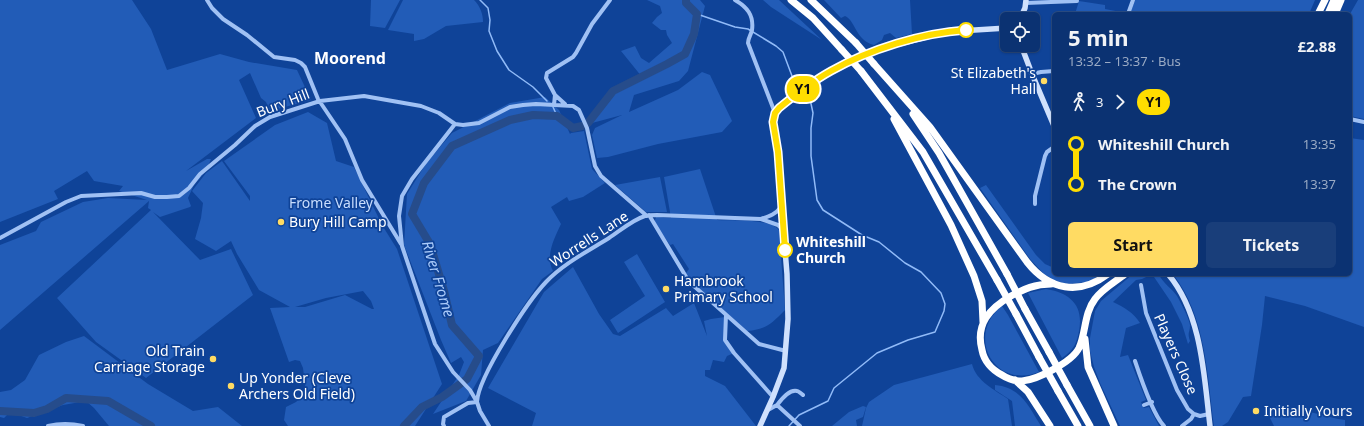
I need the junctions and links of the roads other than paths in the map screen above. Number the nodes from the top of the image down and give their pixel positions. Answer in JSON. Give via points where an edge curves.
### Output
{"nodes":[{"id":1,"x":207,"y":0,"type":"edge"},
{"id":2,"x":610,"y":0,"type":"edge"},
{"id":3,"x":735,"y":0,"type":"edge"},
{"id":4,"x":791,"y":0,"type":"edge"},
{"id":5,"x":812,"y":0,"type":"edge"},
{"id":6,"x":1133,"y":0,"type":"edge"},
{"id":7,"x":1321,"y":0,"type":"edge"},
{"id":8,"x":1325,"y":0,"type":"edge"},
{"id":9,"x":1335,"y":0,"type":"edge"},
{"id":10,"x":1341,"y":0,"type":"edge"},
{"id":11,"x":1077,"y":1,"type":"dead end"},
{"id":12,"x":1026,"y":2,"type":"edge"},
{"id":13,"x":1023,"y":12,"type":"edge"},
{"id":14,"x":1129,"y":12,"type":"edge"},
{"id":15,"x":1318,"y":12,"type":"edge"},
{"id":16,"x":1318,"y":12,"type":"edge"},
{"id":17,"x":1331,"y":12,"type":"edge"},
{"id":18,"x":1000,"y":28,"type":"edge"},
{"id":19,"x":1024,"y":52,"type":"edge"},
{"id":20,"x":1052,"y":71,"type":"edge"},
{"id":21,"x":1032,"y":74,"type":"junction"},
{"id":22,"x":899,"y":92,"type":"junction"},
{"id":23,"x":555,"y":95,"type":"junction"},
{"id":24,"x":320,"y":101,"type":"junction"},
{"id":25,"x":885,"y":101,"type":"junction"},
{"id":26,"x":554,"y":105,"type":"junction"},
{"id":27,"x":565,"y":105,"type":"junction"},
{"id":28,"x":775,"y":113,"type":"junction"},
{"id":29,"x":1352,"y":119,"type":"edge"},
{"id":30,"x":1052,"y":121,"type":"edge"},
{"id":31,"x":1364,"y":122,"type":"edge"},
{"id":32,"x":455,"y":124,"type":"junction"},
{"id":33,"x":1052,"y":148,"type":"edge"},
{"id":34,"x":1034,"y":204,"type":"dead end"},
{"id":35,"x":781,"y":206,"type":"junction"},
{"id":36,"x":648,"y":215,"type":"junction"},
{"id":37,"x":761,"y":219,"type":"junction"},
{"id":38,"x":783,"y":230,"type":"junction"},
{"id":39,"x":0,"y":238,"type":"edge"},
{"id":40,"x":402,"y":246,"type":"junction"},
{"id":41,"x":1105,"y":276,"type":"edge"},
{"id":42,"x":1122,"y":276,"type":"edge"},
{"id":43,"x":1169,"y":276,"type":"edge"},
{"id":44,"x":1142,"y":284,"type":"dead end"},
{"id":45,"x":1055,"y":285,"type":"junction"},
{"id":46,"x":726,"y":315,"type":"junction"},
{"id":47,"x":983,"y":322,"type":"junction"},
{"id":48,"x":1085,"y":330,"type":"junction"},
{"id":49,"x":786,"y":351,"type":"junction"},
{"id":50,"x":1135,"y":362,"type":"dead end"},
{"id":51,"x":1015,"y":380,"type":"junction"},
{"id":52,"x":803,"y":395,"type":"dead end"},
{"id":53,"x":773,"y":397,"type":"junction"},
{"id":54,"x":477,"y":402,"type":"junction"},
{"id":55,"x":1152,"y":402,"type":"junction"},
{"id":56,"x":777,"y":405,"type":"junction"},
{"id":57,"x":1144,"y":405,"type":"dead end"},
{"id":58,"x":768,"y":410,"type":"junction"},
{"id":59,"x":1194,"y":414,"type":"junction"},
{"id":60,"x":1208,"y":414,"type":"junction"},
{"id":61,"x":48,"y":426,"type":"edge"},
{"id":62,"x":83,"y":426,"type":"edge"},
{"id":63,"x":444,"y":426,"type":"edge"},
{"id":64,"x":489,"y":426,"type":"edge"},
{"id":65,"x":760,"y":426,"type":"edge"},
{"id":66,"x":799,"y":426,"type":"edge"},
{"id":67,"x":1050,"y":426,"type":"edge"},
{"id":68,"x":1078,"y":426,"type":"edge"},
{"id":69,"x":1090,"y":426,"type":"edge"},
{"id":70,"x":1114,"y":426,"type":"edge"},
{"id":71,"x":1164,"y":426,"type":"edge"},
{"id":72,"x":1182,"y":426,"type":"edge"},
{"id":73,"x":1210,"y":426,"type":"edge"}],
"edges":[{"from":1,"to":24,"type":"street","via":[[223,19],[274,57],[301,62]]},
{"from":2,"to":23,"type":"street","via":[[592,24],[573,57],[547,73],[546,78]]},
{"from":3,"to":28,"type":"street","via":[[748,10],[751,16],[748,43]]},
{"from":4,"to":25,"type":"highway","bridge":true,"via":[[813,18],[861,70]]},
{"from":5,"to":22,"type":"highway","bridge":true,"via":[[856,43]]},
{"from":6,"to":14,"type":"street"},
{"from":7,"to":15,"type":"highway"},
{"from":8,"to":16,"type":"highway"},
{"from":9,"to":17,"type":"highway"},
{"from":10,"to":17,"type":"highway"},
{"from":11,"to":12,"type":"street"},
{"from":12,"to":13,"type":"main road"},
{"from":18,"to":28,"type":"main road","via":[[938,34],[906,41],[859,57],[812,83]]},
{"from":19,"to":21,"type":"main road"},
{"from":20,"to":21,"type":"street"},
{"from":21,"to":30,"type":"main road"},
{"from":22,"to":45,"type":"highway","via":[[930,127],[1033,270]]},
{"from":22,"to":69,"type":"highway","bridge":true,"via":[[939,153]]},
{"from":23,"to":26,"type":"street"},
{"from":23,"to":27,"type":"street"},
{"from":24,"to":32,"type":"street","name":"Bury Hill","via":[[364,96],[404,102],[439,113]]},
{"from":24,"to":39,"type":"street","name":"Bury Hill","via":[[270,117],[255,126],[179,196],[161,197],[141,193],[81,196]]},
{"from":24,"to":40,"type":"street","via":[[345,139],[362,180]]},
{"from":25,"to":47,"type":"highway","via":[[966,257],[980,292]]},
{"from":25,"to":68,"type":"highway","bridge":true,"via":[[923,152]]},
{"from":26,"to":27,"type":"street"},
{"from":26,"to":32,"type":"street","via":[[523,105],[510,108],[479,123]]},
{"from":27,"to":36,"type":"street","via":[[579,110],[587,128],[595,166],[601,176]]},
{"from":28,"to":35,"type":"main road","via":[[773,122],[778,152]]},
{"from":29,"to":31,"type":"street"},
{"from":32,"to":40,"type":"street","via":[[412,179],[402,196],[399,216]]},
{"from":33,"to":34,"type":"street","via":[[1045,156]]},
{"from":35,"to":37,"type":"street","name":"Worrells Lane","via":[[774,214]]},
{"from":35,"to":38,"type":"main road"},
{"from":36,"to":37,"type":"street","name":"Worrells Lane"},
{"from":36,"to":46,"type":"street","via":[[688,280]]},
{"from":36,"to":54,"type":"street","name":"Worrells Lane","via":[[555,273],[538,290],[495,358],[480,388]]},
{"from":37,"to":38,"type":"street","via":[[778,225]]},
{"from":38,"to":49,"type":"main road","via":[[787,274]]},
{"from":40,"to":54,"type":"street","via":[[435,344]]},
{"from":41,"to":45,"type":"highway","via":[[1083,287]]},
{"from":42,"to":48,"type":"highway","via":[[1094,300]]},
{"from":43,"to":60,"type":"main road","via":[[1193,320]]},
{"from":44,"to":59,"type":"street","name":"Players Close","via":[[1146,314],[1177,390],[1188,409]]},
{"from":45,"to":47,"type":"highway","via":[[1044,284],[1025,288],[999,303]]},
{"from":46,"to":49,"type":"street","via":[[759,344]]},
{"from":46,"to":53,"type":"street","via":[[725,340]]},
{"from":47,"to":51,"type":"highway","via":[[980,342],[986,362],[999,374]]},
{"from":48,"to":51,"type":"highway","via":[[1078,350],[1066,361],[1032,378]]},
{"from":48,"to":70,"type":"highway","via":[[1088,368]]},
{"from":49,"to":53,"type":"main road","via":[[784,368]]},
{"from":50,"to":55,"type":"street"},
{"from":51,"to":67,"type":"highway","via":[[1028,392]]},
{"from":52,"to":56,"type":"street","via":[[793,391]]},
{"from":53,"to":58,"type":"main road"},
{"from":54,"to":63,"type":"street","via":[[468,403],[444,417]]},
{"from":54,"to":64,"type":"street"},
{"from":55,"to":57,"type":"street"},
{"from":55,"to":71,"type":"street"},
{"from":56,"to":58,"type":"street"},
{"from":56,"to":66,"type":"street"},
{"from":58,"to":65,"type":"main road"},
{"from":59,"to":60,"type":"street","name":"Players Close"},
{"from":59,"to":72,"type":"street"},
{"from":60,"to":73,"type":"main road"},
{"from":61,"to":62,"type":"street","via":[[71,423]]}]}
